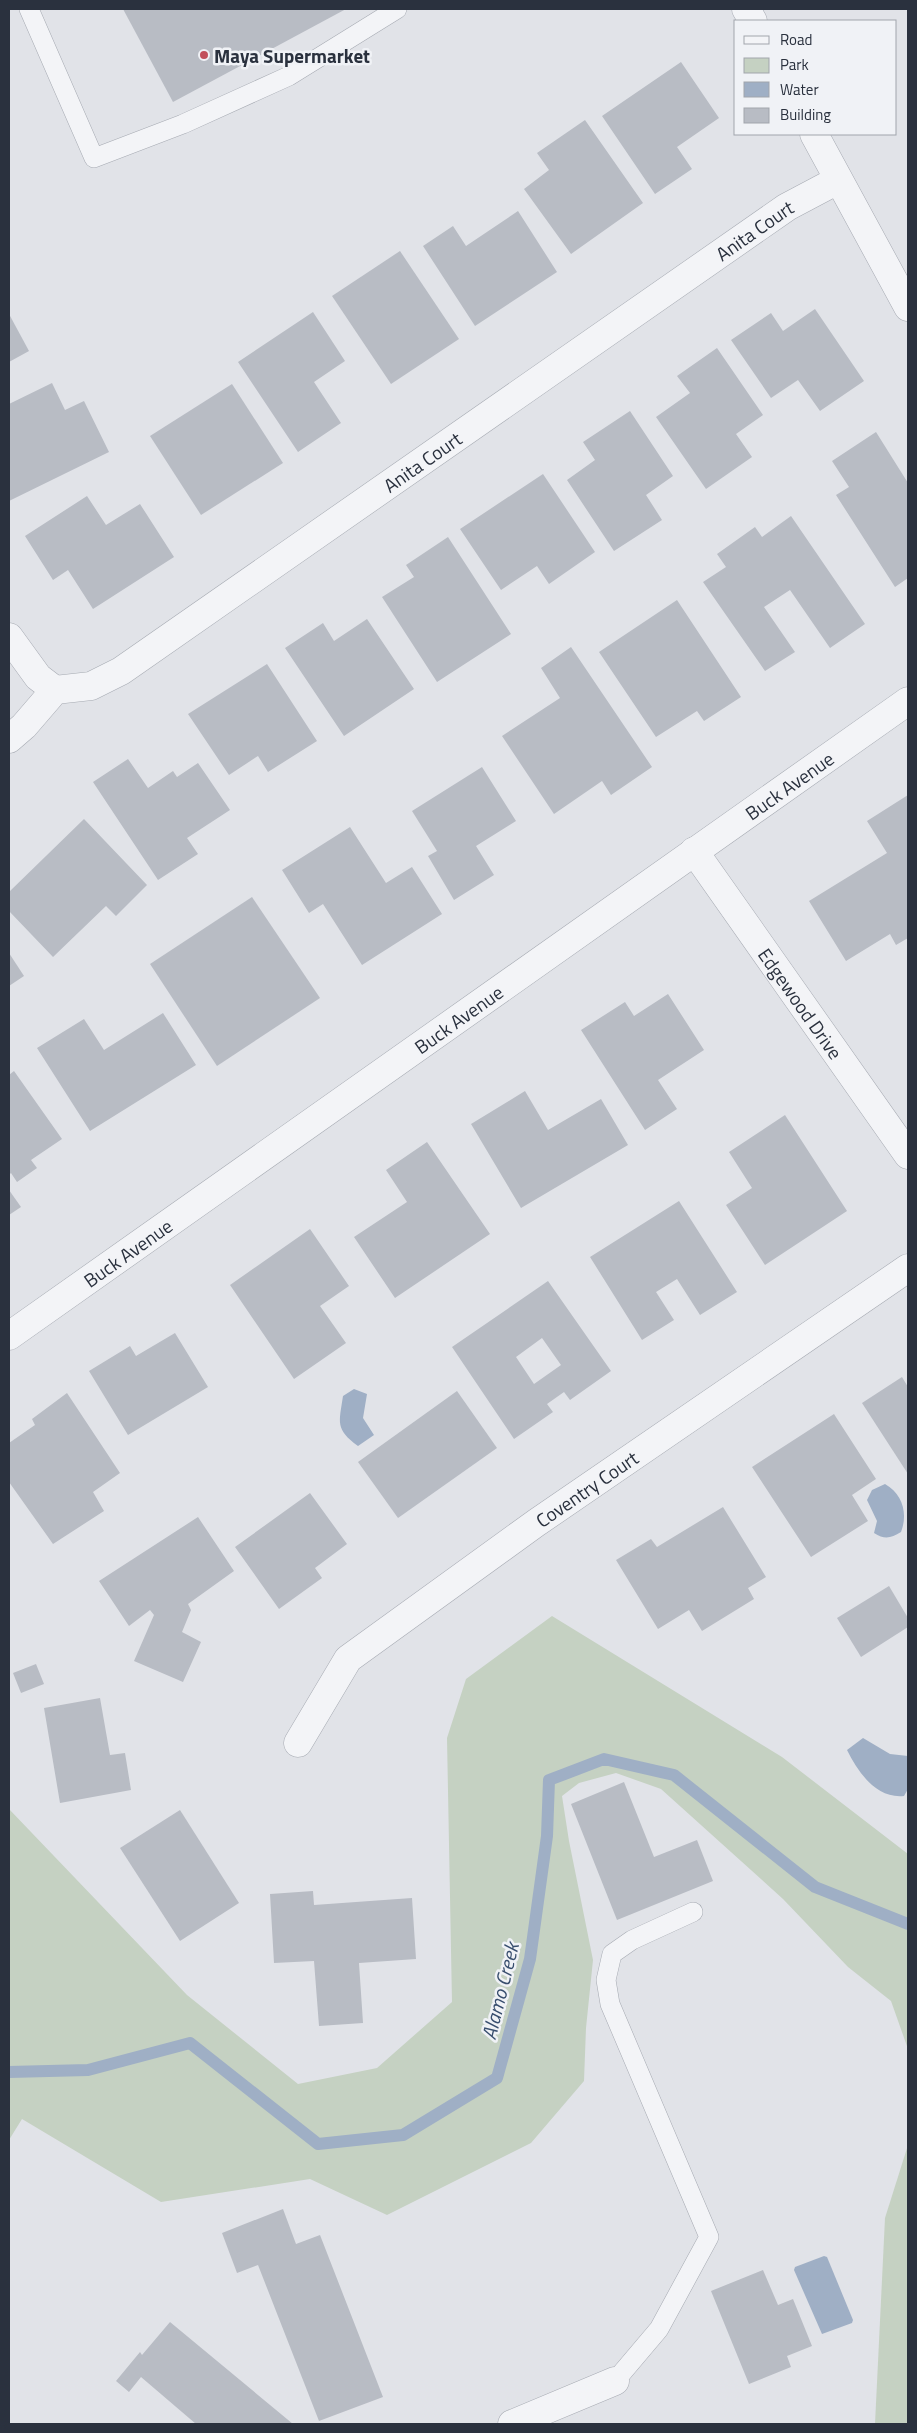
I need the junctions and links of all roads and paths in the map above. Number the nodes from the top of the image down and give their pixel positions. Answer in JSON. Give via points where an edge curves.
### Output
{"nodes":[{"id":1,"x":30,"y":9,"type":"edge"},
{"id":2,"x":396,"y":9,"type":"edge"},
{"id":3,"x":746,"y":9,"type":"edge"},
{"id":4,"x":752,"y":20,"type":"edge"},
{"id":5,"x":815,"y":135,"type":"edge"},
{"id":6,"x":838,"y":180,"type":"junction"},
{"id":7,"x":908,"y":308,"type":"edge"},
{"id":8,"x":9,"y":637,"type":"edge"},
{"id":9,"x":55,"y":690,"type":"junction"},
{"id":10,"x":908,"y":701,"type":"edge"},
{"id":11,"x":9,"y":739,"type":"edge"},
{"id":12,"x":694,"y":851,"type":"junction"},
{"id":13,"x":908,"y":1155,"type":"edge"},
{"id":14,"x":908,"y":1268,"type":"edge"},
{"id":15,"x":9,"y":1336,"type":"edge"},
{"id":16,"x":298,"y":1743,"type":"dead end"},
{"id":17,"x":693,"y":1912,"type":"dead end"},
{"id":18,"x":615,"y":2381,"type":"joint"},
{"id":19,"x":512,"y":2424,"type":"edge"}],
"edges":[{"from":1,"to":2,"type":"lane","via":[[94,158],[183,124],[289,76]]},
{"from":3,"to":4,"type":"street"},
{"from":5,"to":6,"type":"street"},
{"from":6,"to":7,"type":"street"},
{"from":6,"to":9,"type":"street","name":"Anita Court","via":[[787,206],[121,672],[91,686]]},
{"from":8,"to":9,"type":"street","via":[[38,677]]},
{"from":9,"to":11,"type":"street"},
{"from":10,"to":12,"type":"street","name":"Buck Avenue"},
{"from":12,"to":13,"type":"street","name":"Edgewood Drive"},
{"from":12,"to":15,"type":"street","name":"Buck Avenue"},
{"from":14,"to":16,"type":"street","name":"Coventry Court","via":[[536,1523],[348,1659]]},
{"from":17,"to":18,"type":"lane","via":[[632,1940],[612,1954],[606,1980],[610,2004],[709,2237],[660,2329]]},
{"from":18,"to":19,"type":"street"}]}
